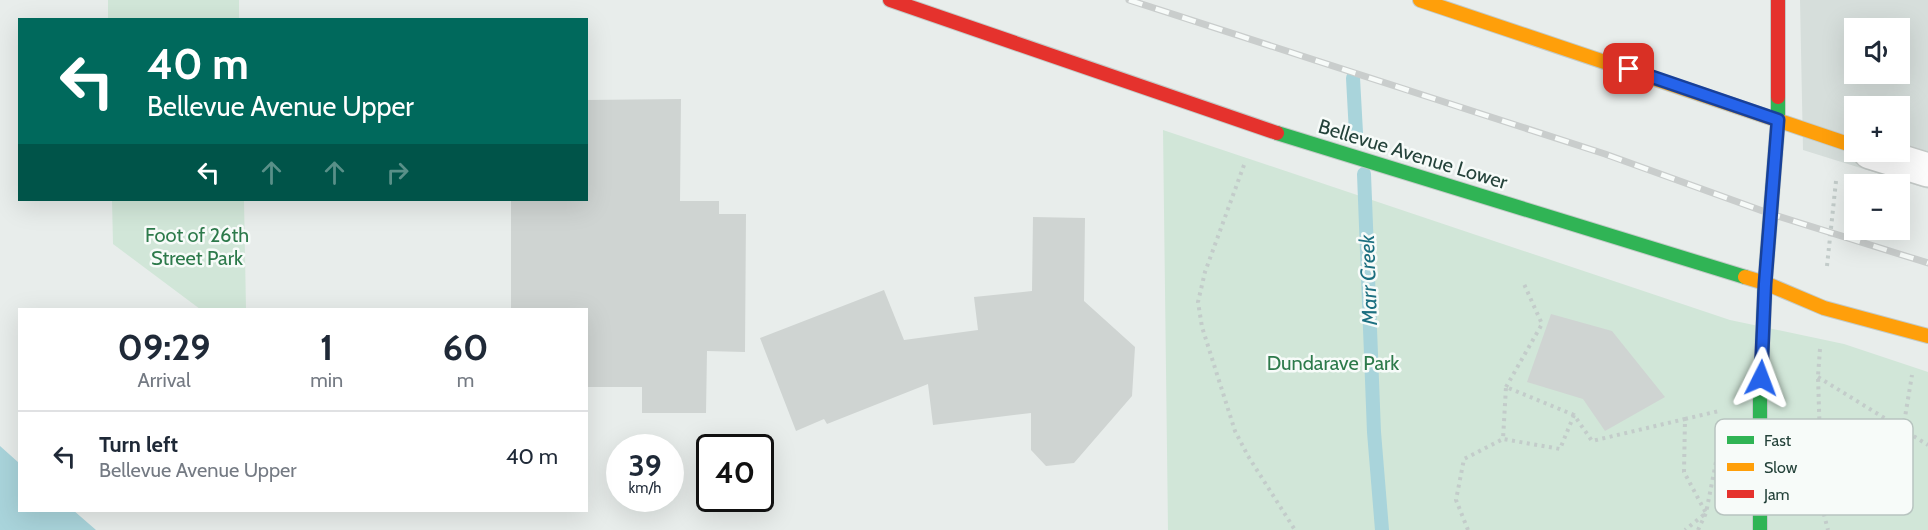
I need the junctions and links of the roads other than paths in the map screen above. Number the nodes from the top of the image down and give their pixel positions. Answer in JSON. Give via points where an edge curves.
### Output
{"nodes":[{"id":1,"x":890,"y":0,"type":"edge"},
{"id":2,"x":1420,"y":0,"type":"edge"},
{"id":3,"x":1778,"y":0,"type":"edge"},
{"id":4,"x":1778,"y":120,"type":"junction"},
{"id":5,"x":1844,"y":143,"type":"edge"},
{"id":6,"x":1902,"y":162,"type":"edge"},
{"id":7,"x":1928,"y":170,"type":"edge"},
{"id":8,"x":1765,"y":284,"type":"junction"},
{"id":9,"x":1922,"y":334,"type":"edge"},
{"id":10,"x":1760,"y":419,"type":"edge"}],
"edges":[{"from":1,"to":8,"type":"street","name":"Bellevue Avenue Lower","via":[[1258,127]]},
{"from":2,"to":4,"type":"street"},
{"from":3,"to":4,"type":"street"},
{"from":4,"to":5,"type":"street"},
{"from":4,"to":8,"type":"street"},
{"from":6,"to":7,"type":"street"},
{"from":8,"to":9,"type":"street","name":"Bellevue Avenue Lower","via":[[1824,308]]},
{"from":8,"to":10,"type":"street"}]}
